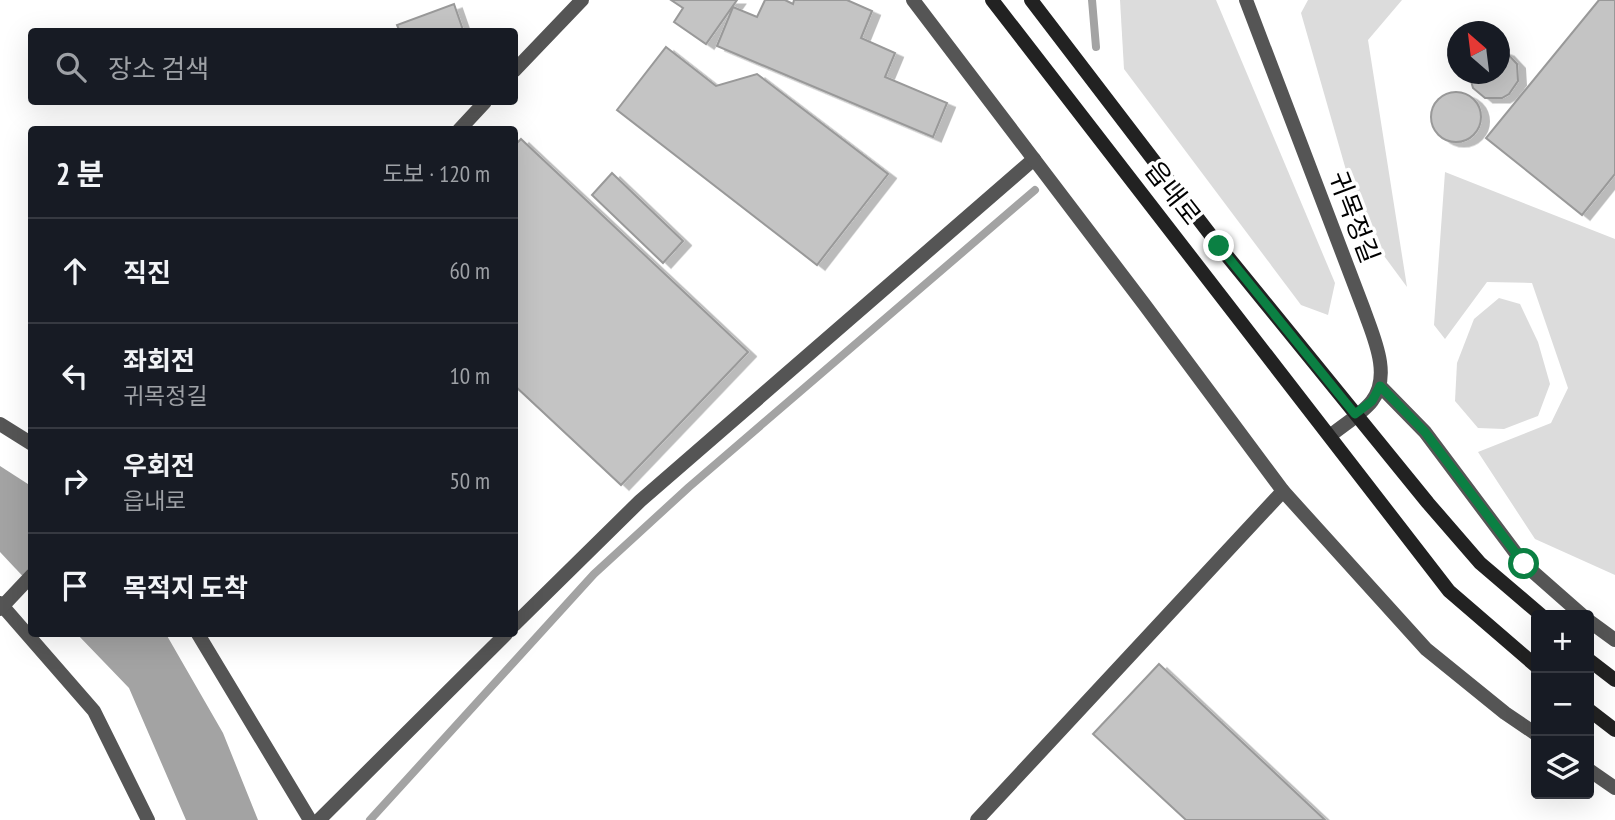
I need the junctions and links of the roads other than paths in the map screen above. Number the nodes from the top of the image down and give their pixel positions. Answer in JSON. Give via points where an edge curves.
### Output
{"nodes":[{"id":1,"x":582,"y":0,"type":"edge"},
{"id":2,"x":913,"y":0,"type":"edge"},
{"id":3,"x":992,"y":0,"type":"edge"},
{"id":4,"x":1031,"y":0,"type":"edge"},
{"id":5,"x":1246,"y":0,"type":"edge"},
{"id":6,"x":518,"y":67,"type":"edge"},
{"id":7,"x":482,"y":105,"type":"edge"},
{"id":8,"x":462,"y":126,"type":"edge"},
{"id":9,"x":1034,"y":159,"type":"junction"},
{"id":10,"x":1380,"y":386,"type":"junction"},
{"id":11,"x":1355,"y":414,"type":"junction"},
{"id":12,"x":0,"y":424,"type":"edge"},
{"id":13,"x":1330,"y":436,"type":"junction"},
{"id":14,"x":28,"y":442,"type":"edge"},
{"id":15,"x":1283,"y":491,"type":"junction"},
{"id":16,"x":28,"y":579,"type":"edge"},
{"id":17,"x":1,"y":606,"type":"edge"},
{"id":18,"x":1535,"y":610,"type":"edge"},
{"id":19,"x":1576,"y":610,"type":"edge"},
{"id":20,"x":518,"y":621,"type":"edge"},
{"id":21,"x":1594,"y":625,"type":"edge"},
{"id":22,"x":28,"y":636,"type":"edge"},
{"id":23,"x":28,"y":637,"type":"edge"},
{"id":24,"x":200,"y":637,"type":"edge"},
{"id":25,"x":503,"y":637,"type":"edge"},
{"id":26,"x":1615,"y":640,"type":"edge"},
{"id":27,"x":1531,"y":662,"type":"edge"},
{"id":28,"x":1594,"y":664,"type":"edge"},
{"id":29,"x":1615,"y":680,"type":"edge"},
{"id":30,"x":1594,"y":714,"type":"edge"},
{"id":31,"x":1531,"y":730,"type":"edge"},
{"id":32,"x":1615,"y":730,"type":"edge"},
{"id":33,"x":1594,"y":773,"type":"edge"},
{"id":34,"x":1615,"y":788,"type":"edge"},
{"id":35,"x":148,"y":820,"type":"edge"},
{"id":36,"x":310,"y":820,"type":"edge"},
{"id":37,"x":319,"y":820,"type":"edge"},
{"id":38,"x":977,"y":820,"type":"edge"}],
"edges":[{"from":1,"to":6,"type":"street"},
{"from":2,"to":9,"type":"street"},
{"from":3,"to":13,"type":"street","name":"읍내로"},
{"from":4,"to":11,"type":"street","name":"읍내로","via":[[1219,246]]},
{"from":5,"to":10,"type":"street","name":"귀목정길","via":[[1364,310],[1380,359]]},
{"from":7,"to":8,"type":"street"},
{"from":9,"to":15,"type":"street"},
{"from":9,"to":20,"type":"street","via":[[639,501]]},
{"from":10,"to":11,"type":"street","via":[[1372,401]]},
{"from":10,"to":19,"type":"street","via":[[1425,432],[1524,564]]},
{"from":11,"to":13,"type":"street"},
{"from":11,"to":18,"type":"street","name":"읍내로","via":[[1480,563]]},
{"from":12,"to":14,"type":"street"},
{"from":13,"to":27,"type":"street","name":"읍내로","via":[[1450,591]]},
{"from":15,"to":31,"type":"street","via":[[1426,649]]},
{"from":15,"to":38,"type":"street"},
{"from":16,"to":17,"type":"street"},
{"from":17,"to":22,"type":"street"},
{"from":21,"to":26,"type":"street"},
{"from":23,"to":35,"type":"street","via":[[94,711]]},
{"from":24,"to":36,"type":"street"},
{"from":25,"to":37,"type":"street"},
{"from":28,"to":29,"type":"street"},
{"from":30,"to":32,"type":"street"},
{"from":33,"to":34,"type":"street"}]}
